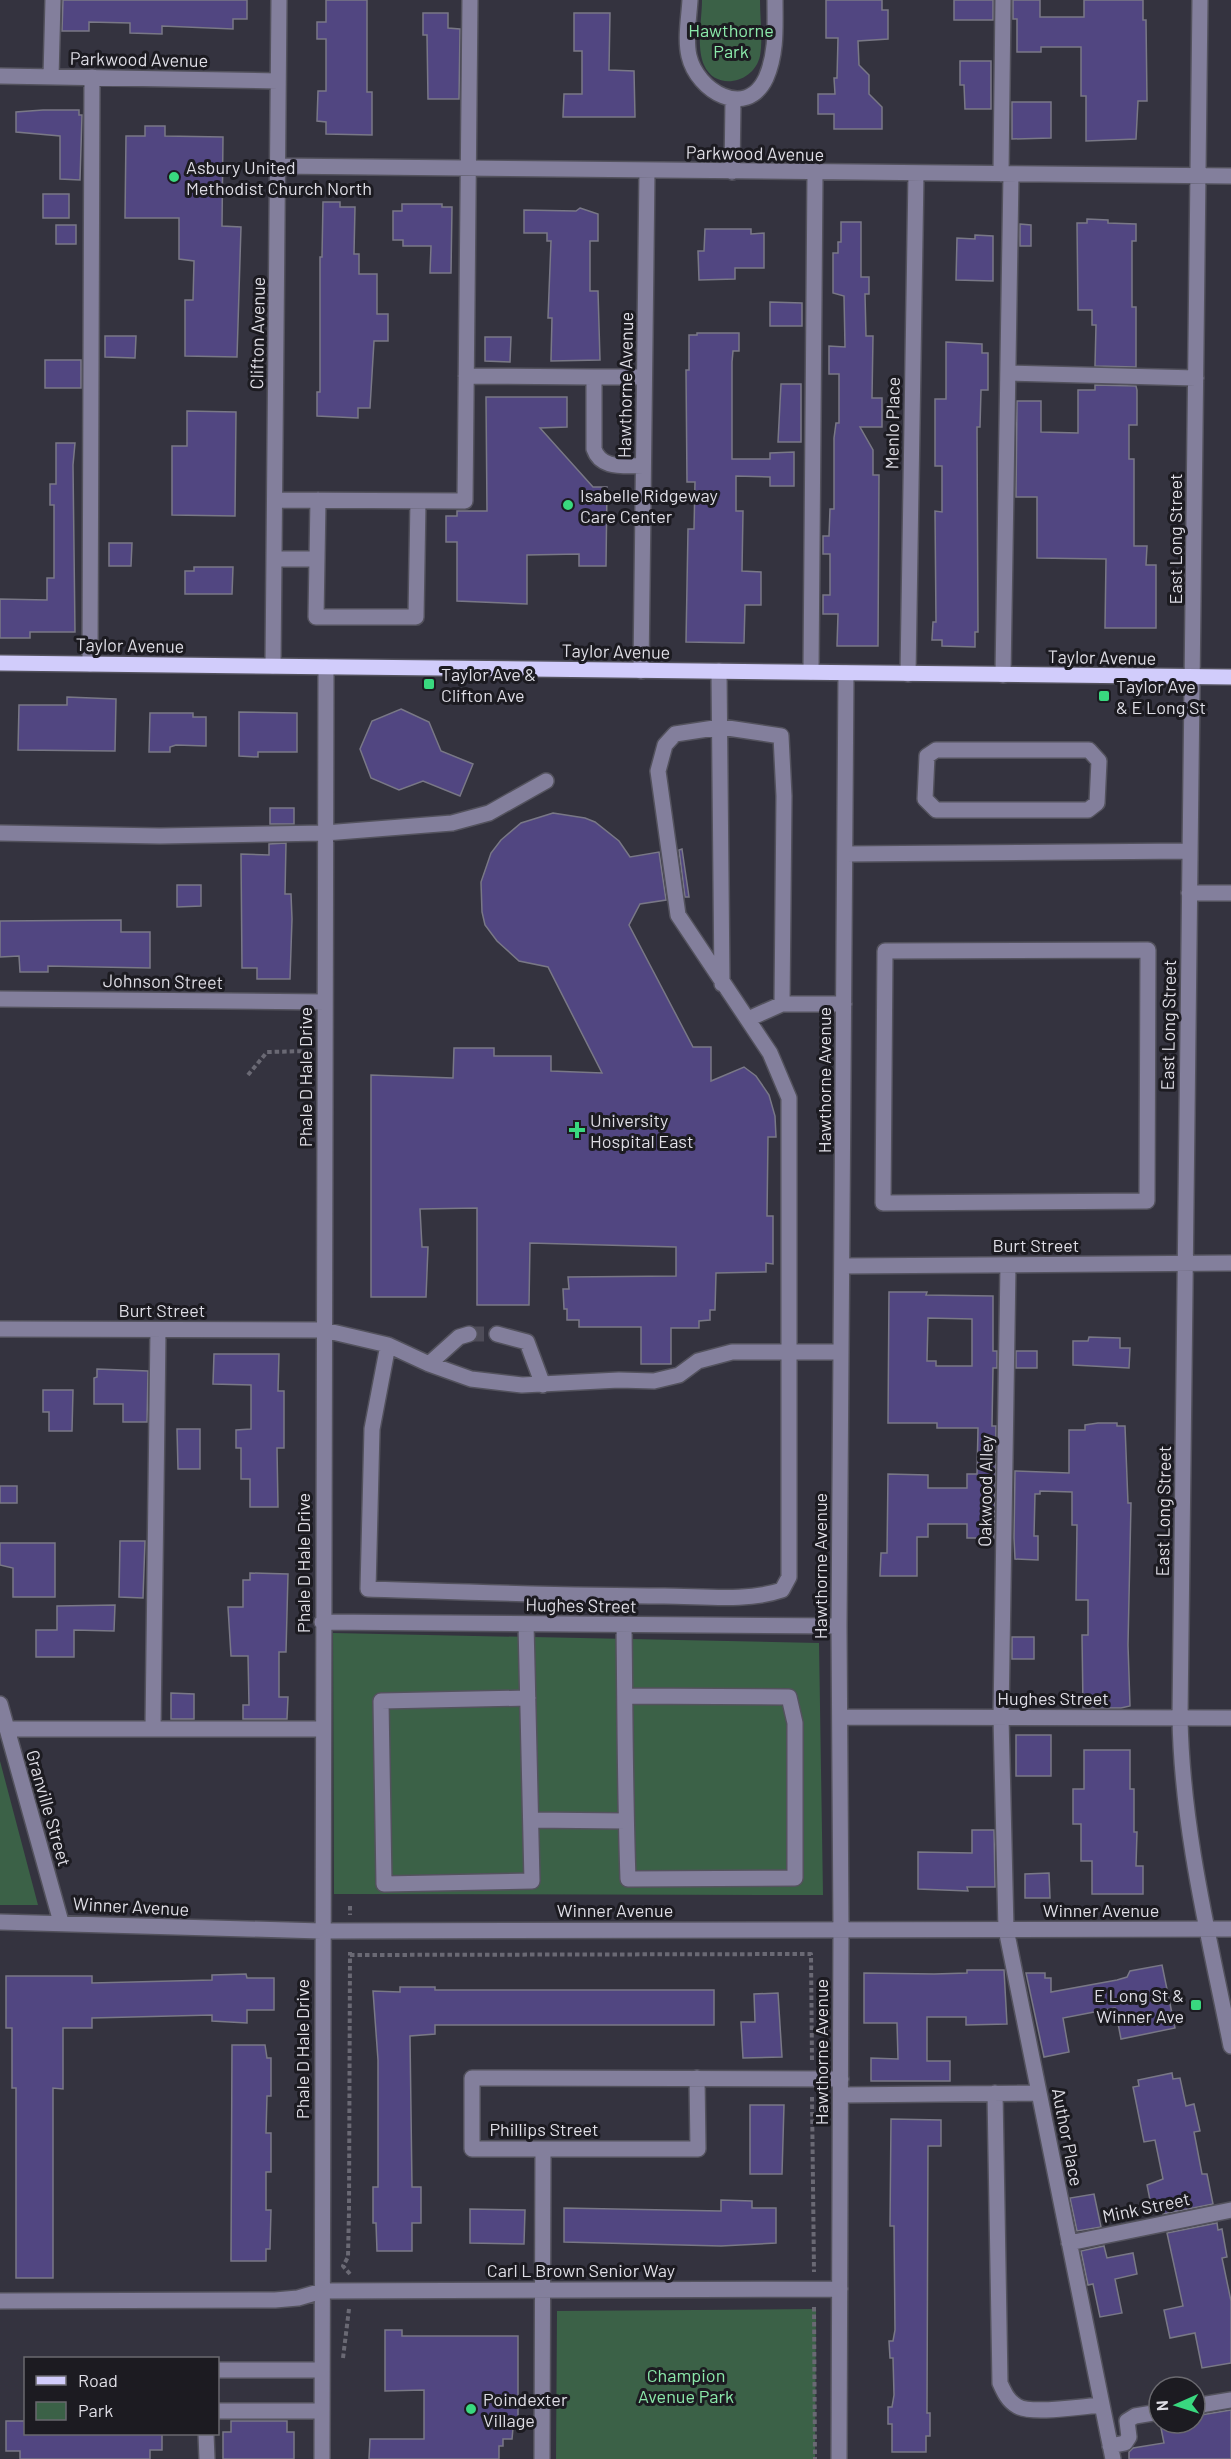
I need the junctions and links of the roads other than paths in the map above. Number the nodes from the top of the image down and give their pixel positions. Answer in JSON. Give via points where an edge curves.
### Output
{"nodes":[{"id":1,"x":53,"y":0,"type":"edge"},
{"id":2,"x":279,"y":0,"type":"edge"},
{"id":3,"x":470,"y":0,"type":"edge"},
{"id":4,"x":690,"y":0,"type":"edge"},
{"id":5,"x":775,"y":0,"type":"edge"},
{"id":6,"x":1003,"y":0,"type":"edge"},
{"id":7,"x":1200,"y":0,"type":"edge"},
{"id":8,"x":0,"y":76,"type":"edge"},
{"id":9,"x":51,"y":77,"type":"junction"},
{"id":10,"x":92,"y":78,"type":"junction"},
{"id":11,"x":278,"y":81,"type":"junction"},
{"id":12,"x":733,"y":100,"type":"junction"},
{"id":13,"x":278,"y":166,"type":"junction"},
{"id":14,"x":468,"y":168,"type":"junction"},
{"id":15,"x":647,"y":171,"type":"junction"},
{"id":16,"x":732,"y":172,"type":"junction"},
{"id":17,"x":814,"y":173,"type":"junction"},
{"id":18,"x":916,"y":173,"type":"junction"},
{"id":19,"x":1006,"y":174,"type":"junction"},
{"id":20,"x":1197,"y":175,"type":"junction"},
{"id":21,"x":1231,"y":176,"type":"edge"},
{"id":22,"x":1008,"y":373,"type":"junction"},
{"id":23,"x":466,"y":376,"type":"junction"},
{"id":24,"x":594,"y":377,"type":"junction"},
{"id":25,"x":644,"y":378,"type":"junction"},
{"id":26,"x":1196,"y":378,"type":"junction"},
{"id":27,"x":643,"y":466,"type":"junction"},
{"id":28,"x":275,"y":500,"type":"junction"},
{"id":29,"x":318,"y":500,"type":"junction"},
{"id":30,"x":418,"y":501,"type":"junction"},
{"id":31,"x":274,"y":559,"type":"junction"},
{"id":32,"x":316,"y":559,"type":"junction"},
{"id":33,"x":0,"y":663,"type":"edge"},
{"id":34,"x":90,"y":664,"type":"junction"},
{"id":35,"x":273,"y":666,"type":"junction"},
{"id":36,"x":326,"y":667,"type":"junction"},
{"id":37,"x":641,"y":670,"type":"junction"},
{"id":38,"x":719,"y":671,"type":"junction"},
{"id":39,"x":811,"y":672,"type":"junction"},
{"id":40,"x":846,"y":673,"type":"junction"},
{"id":41,"x":908,"y":674,"type":"junction"},
{"id":42,"x":1003,"y":675,"type":"junction"},
{"id":43,"x":1194,"y":677,"type":"junction"},
{"id":44,"x":1231,"y":677,"type":"edge"},
{"id":45,"x":721,"y":728,"type":"junction"},
{"id":46,"x":546,"y":781,"type":"dead end"},
{"id":47,"x":1010,"y":811,"type":"joint"},
{"id":48,"x":0,"y":833,"type":"edge"},
{"id":49,"x":325,"y":833,"type":"junction"},
{"id":50,"x":1189,"y":851,"type":"junction"},
{"id":51,"x":845,"y":854,"type":"junction"},
{"id":52,"x":1189,"y":893,"type":"junction"},
{"id":53,"x":1231,"y":893,"type":"edge"},
{"id":54,"x":722,"y":984,"type":"junction"},
{"id":55,"x":0,"y":999,"type":"edge"},
{"id":56,"x":325,"y":1002,"type":"junction"},
{"id":57,"x":782,"y":1004,"type":"junction"},
{"id":58,"x":844,"y":1004,"type":"junction"},
{"id":59,"x":748,"y":1018,"type":"junction"},
{"id":60,"x":1014,"y":1202,"type":"joint"},
{"id":61,"x":1185,"y":1263,"type":"junction"},
{"id":62,"x":1231,"y":1263,"type":"edge"},
{"id":63,"x":1008,"y":1265,"type":"junction"},
{"id":64,"x":842,"y":1266,"type":"junction"},
{"id":65,"x":0,"y":1329,"type":"edge"},
{"id":66,"x":158,"y":1330,"type":"junction"},
{"id":67,"x":324,"y":1330,"type":"junction"},
{"id":68,"x":470,"y":1334,"type":"tunnel mouth"},
{"id":69,"x":496,"y":1334,"type":"tunnel mouth"},
{"id":70,"x":388,"y":1345,"type":"junction"},
{"id":71,"x":788,"y":1352,"type":"junction"},
{"id":72,"x":841,"y":1352,"type":"junction"},
{"id":73,"x":429,"y":1365,"type":"junction"},
{"id":74,"x":543,"y":1385,"type":"junction"},
{"id":75,"x":322,"y":1622,"type":"junction"},
{"id":76,"x":526,"y":1624,"type":"junction"},
{"id":77,"x":624,"y":1625,"type":"junction"},
{"id":78,"x":839,"y":1626,"type":"junction"},
{"id":79,"x":625,"y":1696,"type":"junction"},
{"id":80,"x":528,"y":1698,"type":"junction"},
{"id":81,"x":0,"y":1704,"type":"edge"},
{"id":82,"x":840,"y":1717,"type":"junction"},
{"id":83,"x":1001,"y":1717,"type":"junction"},
{"id":84,"x":1180,"y":1718,"type":"junction"},
{"id":85,"x":1231,"y":1718,"type":"edge"},
{"id":86,"x":7,"y":1729,"type":"junction"},
{"id":87,"x":153,"y":1729,"type":"junction"},
{"id":88,"x":322,"y":1729,"type":"junction"},
{"id":89,"x":531,"y":1820,"type":"junction"},
{"id":90,"x":626,"y":1821,"type":"junction"},
{"id":91,"x":0,"y":1922,"type":"edge"},
{"id":92,"x":61,"y":1922,"type":"junction"},
{"id":93,"x":841,"y":1929,"type":"junction"},
{"id":94,"x":1006,"y":1929,"type":"junction"},
{"id":95,"x":1207,"y":1929,"type":"junction"},
{"id":96,"x":1231,"y":1929,"type":"edge"},
{"id":97,"x":321,"y":1931,"type":"junction"},
{"id":98,"x":1231,"y":2046,"type":"edge"},
{"id":99,"x":697,"y":2078,"type":"junction"},
{"id":100,"x":841,"y":2079,"type":"junction"},
{"id":101,"x":995,"y":2093,"type":"junction"},
{"id":102,"x":1039,"y":2093,"type":"junction"},
{"id":103,"x":841,"y":2095,"type":"junction"},
{"id":104,"x":543,"y":2149,"type":"junction"},
{"id":105,"x":1231,"y":2210,"type":"edge"},
{"id":106,"x":1069,"y":2243,"type":"junction"},
{"id":107,"x":840,"y":2289,"type":"junction"},
{"id":108,"x":543,"y":2290,"type":"junction"},
{"id":109,"x":322,"y":2291,"type":"junction"},
{"id":110,"x":0,"y":2301,"type":"edge"},
{"id":111,"x":219,"y":2370,"type":"edge"},
{"id":112,"x":322,"y":2370,"type":"junction"},
{"id":113,"x":1231,"y":2400,"type":"edge"},
{"id":114,"x":1207,"y":2404,"type":"edge"},
{"id":115,"x":1102,"y":2405,"type":"junction"},
{"id":116,"x":219,"y":2410,"type":"edge"},
{"id":117,"x":322,"y":2411,"type":"junction"},
{"id":118,"x":1147,"y":2414,"type":"edge"},
{"id":119,"x":206,"y":2435,"type":"edge"},
{"id":120,"x":1112,"y":2452,"type":"edge"},
{"id":121,"x":207,"y":2459,"type":"edge"},
{"id":122,"x":322,"y":2459,"type":"edge"},
{"id":123,"x":542,"y":2459,"type":"edge"},
{"id":124,"x":839,"y":2459,"type":"edge"}],
"edges":[{"from":1,"to":9,"type":"street"},
{"from":2,"to":11,"type":"street","name":"Clifton Avenue"},
{"from":3,"to":14,"type":"street"},
{"from":4,"to":12,"type":"street","via":[[689,55],[699,78],[714,94]]},
{"from":5,"to":12,"type":"street","via":[[774,52],[765,80],[750,94]]},
{"from":6,"to":19,"type":"street"},
{"from":7,"to":20,"type":"street","name":"East Long Street"},
{"from":8,"to":9,"type":"street","name":"Parkwood Avenue"},
{"from":9,"to":10,"type":"street","name":"Parkwood Avenue"},
{"from":10,"to":11,"type":"street","name":"Parkwood Avenue"},
{"from":10,"to":34,"type":"street"},
{"from":11,"to":13,"type":"street","name":"Clifton Avenue"},
{"from":12,"to":16,"type":"street"},
{"from":13,"to":14,"type":"street","name":"Parkwood Avenue"},
{"from":13,"to":28,"type":"street","name":"Clifton Avenue"},
{"from":14,"to":15,"type":"street","name":"Parkwood Avenue"},
{"from":14,"to":23,"type":"street"},
{"from":15,"to":16,"type":"street","name":"Parkwood Avenue"},
{"from":15,"to":25,"type":"street","name":"Hawthorne Avenue"},
{"from":16,"to":17,"type":"street","name":"Parkwood Avenue"},
{"from":17,"to":18,"type":"street","name":"Parkwood Avenue"},
{"from":17,"to":39,"type":"street"},
{"from":18,"to":19,"type":"street","name":"Parkwood Avenue"},
{"from":18,"to":41,"type":"street","name":"Menlo Place"},
{"from":19,"to":20,"type":"street","name":"Parkwood Avenue"},
{"from":19,"to":22,"type":"street"},
{"from":20,"to":21,"type":"street","name":"Parkwood Avenue"},
{"from":20,"to":26,"type":"street","name":"East Long Street"},
{"from":22,"to":26,"type":"street"},
{"from":22,"to":42,"type":"street"},
{"from":23,"to":24,"type":"street"},
{"from":23,"to":30,"type":"street","via":[[465,501]]},
{"from":24,"to":25,"type":"street"},
{"from":24,"to":27,"type":"street","via":[[597,459],[604,464]]},
{"from":25,"to":27,"type":"street","name":"Hawthorne Avenue"},
{"from":26,"to":43,"type":"street","name":"East Long Street"},
{"from":27,"to":37,"type":"street","name":"Hawthorne Avenue"},
{"from":28,"to":29,"type":"street"},
{"from":28,"to":31,"type":"street","name":"Clifton Avenue"},
{"from":29,"to":30,"type":"street"},
{"from":29,"to":32,"type":"street"},
{"from":30,"to":32,"type":"street","via":[[416,617],[315,617]]},
{"from":31,"to":32,"type":"street"},
{"from":31,"to":35,"type":"street","name":"Clifton Avenue"},
{"from":33,"to":34,"type":"main road","name":"Taylor Avenue"},
{"from":34,"to":35,"type":"main road","name":"Taylor Avenue"},
{"from":35,"to":36,"type":"main road","name":"Taylor Avenue"},
{"from":36,"to":37,"type":"main road","name":"Taylor Avenue"},
{"from":36,"to":49,"type":"street","name":"Phale D Hale Drive"},
{"from":37,"to":38,"type":"main road","name":"Taylor Avenue"},
{"from":38,"to":39,"type":"main road","name":"Taylor Avenue"},
{"from":38,"to":45,"type":"street"},
{"from":39,"to":40,"type":"main road","name":"Taylor Avenue"},
{"from":40,"to":41,"type":"main road","name":"Taylor Avenue"},
{"from":40,"to":51,"type":"street","name":"Hawthorne Avenue"},
{"from":41,"to":42,"type":"main road","name":"Taylor Avenue"},
{"from":42,"to":43,"type":"main road","name":"Taylor Avenue"},
{"from":43,"to":44,"type":"main road","name":"Taylor Avenue"},
{"from":43,"to":50,"type":"street","name":"East Long Street"},
{"from":45,"to":54,"type":"street"},
{"from":45,"to":54,"type":"street","via":[[675,734],[665,745],[658,771],[678,915]]},
{"from":45,"to":57,"type":"street","via":[[781,736]]},
{"from":46,"to":49,"type":"street","via":[[489,813],[452,824]]},
{"from":47,"to":47,"type":"street","via":[[936,810],[925,799],[927,756],[936,750],[1089,750],[1099,761],[1098,803],[1088,810]]},
{"from":48,"to":49,"type":"street","via":[[160,836]]},
{"from":49,"to":56,"type":"street","name":"Phale D Hale Drive"},
{"from":50,"to":51,"type":"street"},
{"from":50,"to":52,"type":"street","name":"East Long Street"},
{"from":51,"to":58,"type":"street","name":"Hawthorne Avenue"},
{"from":52,"to":53,"type":"street"},
{"from":52,"to":61,"type":"street","name":"East Long Street"},
{"from":54,"to":59,"type":"street"},
{"from":55,"to":56,"type":"street","name":"Johnson Street"},
{"from":56,"to":67,"type":"street","name":"Phale D Hale Drive"},
{"from":57,"to":58,"type":"street"},
{"from":57,"to":59,"type":"street"},
{"from":58,"to":64,"type":"street","name":"Hawthorne Avenue"},
{"from":59,"to":71,"type":"street","via":[[770,1053],[789,1098]]},
{"from":60,"to":60,"type":"street","via":[[1147,1201],[1148,950],[885,951],[884,1203]]},
{"from":61,"to":62,"type":"street","name":"Burt Street"},
{"from":61,"to":63,"type":"street","name":"Burt Street"},
{"from":61,"to":84,"type":"street","name":"East Long Street"},
{"from":63,"to":64,"type":"street","name":"Burt Street"},
{"from":63,"to":83,"type":"street","name":"Oakwood Alley"},
{"from":64,"to":72,"type":"street","name":"Hawthorne Avenue"},
{"from":65,"to":66,"type":"street","name":"Burt Street"},
{"from":66,"to":67,"type":"street","name":"Burt Street"},
{"from":66,"to":87,"type":"street"},
{"from":67,"to":70,"type":"street","name":"Burt Street"},
{"from":67,"to":75,"type":"street","name":"Phale D Hale Drive"},
{"from":68,"to":73,"type":"street","via":[[459,1337]]},
{"from":69,"to":74,"type":"street","via":[[527,1342]]},
{"from":70,"to":71,"type":"street","via":[[372,1430],[368,1589],[564,1596],[726,1596],[782,1590],[789,1576]]},
{"from":70,"to":73,"type":"street","name":"Burt Street"},
{"from":71,"to":72,"type":"street","name":"Burt Street"},
{"from":71,"to":74,"type":"street","name":"Burt Street","via":[[732,1352],[698,1361],[680,1375],[654,1381]]},
{"from":72,"to":78,"type":"street","name":"Hawthorne Avenue"},
{"from":73,"to":74,"type":"street","name":"Burt Street","via":[[489,1383]]},
{"from":75,"to":76,"type":"street","name":"Hughes Street"},
{"from":75,"to":88,"type":"street","name":"Phale D Hale Drive"},
{"from":76,"to":77,"type":"street","name":"Hughes Street"},
{"from":76,"to":80,"type":"street"},
{"from":77,"to":78,"type":"street","name":"Hughes Street"},
{"from":77,"to":79,"type":"street"},
{"from":78,"to":82,"type":"street","name":"Hawthorne Avenue"},
{"from":79,"to":90,"type":"street"},
{"from":79,"to":90,"type":"street","via":[[789,1697],[795,1723],[795,1878],[628,1879]]},
{"from":80,"to":89,"type":"street"},
{"from":80,"to":89,"type":"street","via":[[381,1701],[384,1884],[532,1881]]},
{"from":81,"to":86,"type":"street","name":"Granville Street"},
{"from":82,"to":83,"type":"street","name":"Hughes Street"},
{"from":82,"to":93,"type":"street","name":"Hawthorne Avenue"},
{"from":83,"to":84,"type":"street","name":"Hughes Street"},
{"from":83,"to":94,"type":"street","name":"Oakwood Alley"},
{"from":84,"to":85,"type":"street","name":"Hughes Street"},
{"from":84,"to":95,"type":"street","name":"East Long Street","via":[[1184,1802]]},
{"from":86,"to":87,"type":"street"},
{"from":86,"to":92,"type":"street","name":"Granville Street"},
{"from":87,"to":88,"type":"street"},
{"from":88,"to":97,"type":"street","name":"Phale D Hale Drive"},
{"from":89,"to":90,"type":"street"},
{"from":91,"to":92,"type":"street","name":"Winner Avenue"},
{"from":92,"to":97,"type":"street","name":"Winner Avenue"},
{"from":93,"to":94,"type":"street","name":"Winner Avenue"},
{"from":93,"to":97,"type":"street","name":"Winner Avenue"},
{"from":93,"to":100,"type":"street","name":"Hawthorne Avenue"},
{"from":94,"to":95,"type":"street","name":"Winner Avenue"},
{"from":94,"to":102,"type":"street","name":"Author Place"},
{"from":95,"to":96,"type":"street","name":"Winner Avenue"},
{"from":95,"to":98,"type":"street","name":"East Long Street"},
{"from":97,"to":109,"type":"street","name":"Phale D Hale Drive"},
{"from":99,"to":100,"type":"street","name":"Phillips Street"},
{"from":99,"to":104,"type":"street","name":"Phillips Street","via":[[698,2149]]},
{"from":99,"to":104,"type":"street","name":"Phillips Street","via":[[471,2078],[472,2149]]},
{"from":100,"to":103,"type":"street","name":"Hawthorne Avenue"},
{"from":101,"to":102,"type":"street"},
{"from":101,"to":103,"type":"street"},
{"from":101,"to":115,"type":"street","via":[[1000,2383],[1018,2407]]},
{"from":102,"to":106,"type":"street","name":"Author Place"},
{"from":103,"to":107,"type":"street","name":"Hawthorne Avenue"},
{"from":104,"to":108,"type":"street"},
{"from":105,"to":106,"type":"street","name":"Mink Street"},
{"from":106,"to":115,"type":"street","name":"Author Place"},
{"from":107,"to":108,"type":"street","name":"Carl L Brown Senior Way"},
{"from":107,"to":124,"type":"street","name":"Hawthorne Avenue"},
{"from":108,"to":109,"type":"street","name":"Carl L Brown Senior Way"},
{"from":108,"to":123,"type":"street"},
{"from":109,"to":110,"type":"street","name":"Carl L Brown Senior Way","via":[[275,2300]]},
{"from":109,"to":112,"type":"street","name":"Phale D Hale Drive"},
{"from":111,"to":112,"type":"street"},
{"from":112,"to":117,"type":"street","name":"Phale D Hale Drive"},
{"from":113,"to":114,"type":"street"},
{"from":115,"to":120,"type":"street","name":"Author Place"},
{"from":116,"to":117,"type":"street"},
{"from":117,"to":122,"type":"street","name":"Phale D Hale Drive"},
{"from":118,"to":120,"type":"street","via":[[1127,2421],[1129,2437]]},
{"from":119,"to":121,"type":"street"}]}
